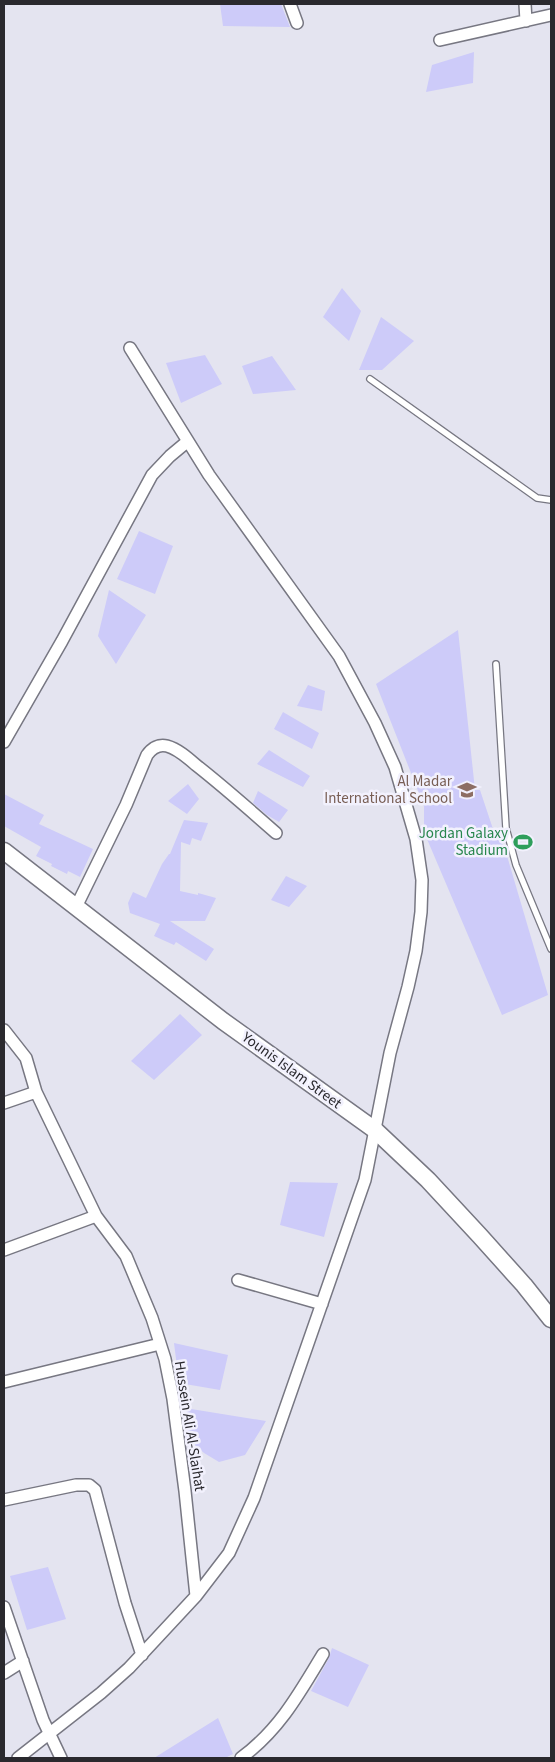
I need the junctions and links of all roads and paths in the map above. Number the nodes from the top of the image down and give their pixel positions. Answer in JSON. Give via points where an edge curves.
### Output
{"nodes":[{"id":1,"x":290,"y":4,"type":"edge"},
{"id":2,"x":526,"y":4,"type":"edge"},
{"id":3,"x":551,"y":16,"type":"edge"},
{"id":4,"x":526,"y":21,"type":"junction"},
{"id":5,"x":297,"y":23,"type":"dead end"},
{"id":6,"x":440,"y":40,"type":"dead end"},
{"id":7,"x":130,"y":348,"type":"dead end"},
{"id":8,"x":370,"y":379,"type":"dead end"},
{"id":9,"x":188,"y":441,"type":"junction"},
{"id":10,"x":551,"y":500,"type":"edge"},
{"id":11,"x":496,"y":664,"type":"dead end"},
{"id":12,"x":4,"y":742,"type":"edge"},
{"id":13,"x":276,"y":833,"type":"dead end"},
{"id":14,"x":4,"y":851,"type":"edge"},
{"id":15,"x":76,"y":907,"type":"junction"},
{"id":16,"x":551,"y":949,"type":"edge"},
{"id":17,"x":4,"y":1030,"type":"edge"},
{"id":18,"x":36,"y":1092,"type":"junction"},
{"id":19,"x":4,"y":1103,"type":"edge"},
{"id":20,"x":375,"y":1130,"type":"junction"},
{"id":21,"x":96,"y":1216,"type":"junction"},
{"id":22,"x":4,"y":1250,"type":"edge"},
{"id":23,"x":238,"y":1280,"type":"dead end"},
{"id":24,"x":524,"y":1285,"type":"junction"},
{"id":25,"x":551,"y":1302,"type":"edge"},
{"id":26,"x":322,"y":1304,"type":"junction"},
{"id":27,"x":551,"y":1319,"type":"edge"},
{"id":28,"x":160,"y":1344,"type":"junction"},
{"id":29,"x":4,"y":1382,"type":"edge"},
{"id":30,"x":4,"y":1500,"type":"edge"},
{"id":31,"x":196,"y":1596,"type":"junction"},
{"id":32,"x":4,"y":1607,"type":"edge"},
{"id":33,"x":323,"y":1654,"type":"dead end"},
{"id":34,"x":142,"y":1655,"type":"junction"},
{"id":35,"x":23,"y":1661,"type":"junction"},
{"id":36,"x":4,"y":1672,"type":"edge"},
{"id":37,"x":49,"y":1734,"type":"junction"},
{"id":38,"x":18,"y":1758,"type":"edge"},
{"id":39,"x":60,"y":1758,"type":"edge"},
{"id":40,"x":241,"y":1758,"type":"edge"}],
"edges":[{"from":1,"to":5,"type":"street"},
{"from":2,"to":4,"type":"street"},
{"from":3,"to":4,"type":"street"},
{"from":4,"to":6,"type":"street"},
{"from":7,"to":9,"type":"street"},
{"from":8,"to":10,"type":"lane","via":[[537,498]]},
{"from":9,"to":12,"type":"street","via":[[152,475]]},
{"from":9,"to":20,"type":"street","via":[[339,656],[395,767],[416,839],[422,880],[416,952],[390,1053]]},
{"from":11,"to":16,"type":"lane","via":[[506,828],[516,865]]},
{"from":13,"to":15,"type":"street","via":[[180,752],[158,746],[148,755]]},
{"from":14,"to":15,"type":"street","name":"Younis Islam Street"},
{"from":15,"to":20,"type":"street","name":"Younis Islam Street","via":[[223,1021]]},
{"from":17,"to":18,"type":"street","name":"Hussein Ali Al-Slaihat","via":[[26,1058]]},
{"from":18,"to":19,"type":"street"},
{"from":18,"to":21,"type":"street","name":"Hussein Ali Al-Slaihat"},
{"from":20,"to":24,"type":"street","name":"Younis Islam Street","via":[[428,1180]]},
{"from":20,"to":26,"type":"street","via":[[365,1180]]},
{"from":21,"to":22,"type":"street"},
{"from":21,"to":28,"type":"street","name":"Hussein Ali Al-Slaihat","via":[[126,1256]]},
{"from":23,"to":26,"type":"street"},
{"from":24,"to":25,"type":"street"},
{"from":24,"to":27,"type":"street","name":"Younis Islam Street"},
{"from":26,"to":31,"type":"street","via":[[254,1498],[228,1553]]},
{"from":28,"to":29,"type":"street"},
{"from":28,"to":31,"type":"street","name":"Hussein Ali Al-Slaihat","via":[[170,1378]]},
{"from":30,"to":34,"type":"street","via":[[76,1485],[89,1485],[95,1490]]},
{"from":31,"to":34,"type":"street"},
{"from":32,"to":35,"type":"street"},
{"from":33,"to":40,"type":"street","via":[[275,1728]]},
{"from":34,"to":37,"type":"street","via":[[101,1694]]},
{"from":35,"to":36,"type":"street"},
{"from":35,"to":37,"type":"street"},
{"from":37,"to":38,"type":"street"},
{"from":37,"to":39,"type":"street"}]}
